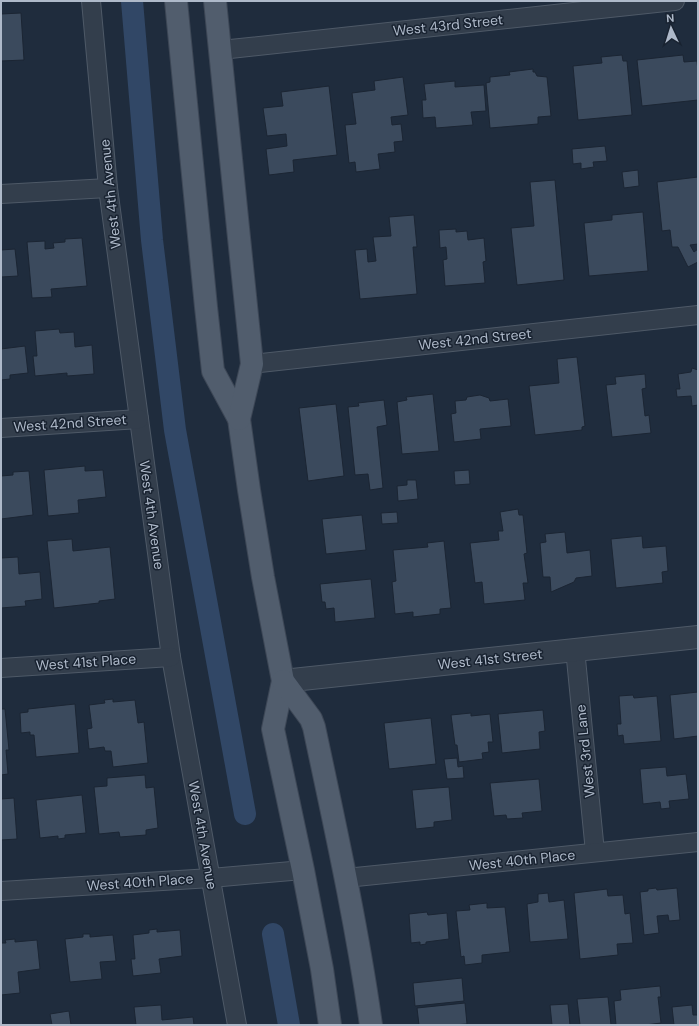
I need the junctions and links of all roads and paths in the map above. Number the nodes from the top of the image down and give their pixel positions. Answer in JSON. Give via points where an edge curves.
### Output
{"nodes":[{"id":1,"x":91,"y":1,"type":"edge"},
{"id":2,"x":176,"y":1,"type":"edge"},
{"id":3,"x":215,"y":1,"type":"edge"},
{"id":4,"x":675,"y":1,"type":"edge"},
{"id":5,"x":221,"y":50,"type":"junction"},
{"id":6,"x":108,"y":188,"type":"junction"},
{"id":7,"x":1,"y":194,"type":"edge"},
{"id":8,"x":698,"y":315,"type":"edge"},
{"id":9,"x":252,"y":364,"type":"junction"},
{"id":10,"x":139,"y":419,"type":"junction"},
{"id":11,"x":239,"y":419,"type":"junction"},
{"id":12,"x":1,"y":428,"type":"edge"},
{"id":13,"x":698,"y":637,"type":"edge"},
{"id":14,"x":575,"y":649,"type":"junction"},
{"id":15,"x":171,"y":657,"type":"junction"},
{"id":16,"x":1,"y":668,"type":"edge"},
{"id":17,"x":283,"y":681,"type":"junction"},
{"id":18,"x":698,"y":842,"type":"edge"},
{"id":19,"x":595,"y":852,"type":"junction"},
{"id":20,"x":303,"y":870,"type":"junction"},
{"id":21,"x":211,"y":878,"type":"junction"},
{"id":22,"x":346,"y":878,"type":"junction"},
{"id":23,"x":1,"y":891,"type":"edge"},
{"id":24,"x":237,"y":1025,"type":"edge"},
{"id":25,"x":330,"y":1025,"type":"edge"},
{"id":26,"x":371,"y":1025,"type":"edge"}],
"edges":[{"from":1,"to":6,"type":"street","name":"West 4th Avenue"},
{"from":2,"to":11,"type":"main road","via":[[213,371]]},
{"from":3,"to":5,"type":"main road"},
{"from":4,"to":5,"type":"street","name":"West 43rd Street"},
{"from":5,"to":9,"type":"main road"},
{"from":6,"to":7,"type":"street"},
{"from":6,"to":10,"type":"street","name":"West 4th Avenue"},
{"from":8,"to":9,"type":"street","name":"West 42nd Street"},
{"from":9,"to":11,"type":"main road"},
{"from":10,"to":12,"type":"street","name":"West 42nd Street"},
{"from":10,"to":15,"type":"street","name":"West 4th Avenue"},
{"from":11,"to":17,"type":"main road","via":[[263,577]]},
{"from":13,"to":14,"type":"street","name":"West 41st Street"},
{"from":14,"to":17,"type":"street","name":"West 41st Street"},
{"from":14,"to":19,"type":"street","name":"West 3rd Lane"},
{"from":15,"to":16,"type":"street","name":"West 41st Place"},
{"from":15,"to":21,"type":"street","name":"West 4th Avenue"},
{"from":17,"to":20,"type":"main road","via":[[273,730]]},
{"from":17,"to":22,"type":"main road","via":[[311,719]]},
{"from":18,"to":19,"type":"street","name":"West 40th Place"},
{"from":19,"to":22,"type":"street","name":"West 40th Place"},
{"from":20,"to":21,"type":"street","name":"West 40th Place"},
{"from":20,"to":25,"type":"main road"},
{"from":21,"to":23,"type":"street","name":"West 40th Place"},
{"from":21,"to":24,"type":"street","name":"West 4th Avenue"},
{"from":22,"to":26,"type":"main road"}]}
